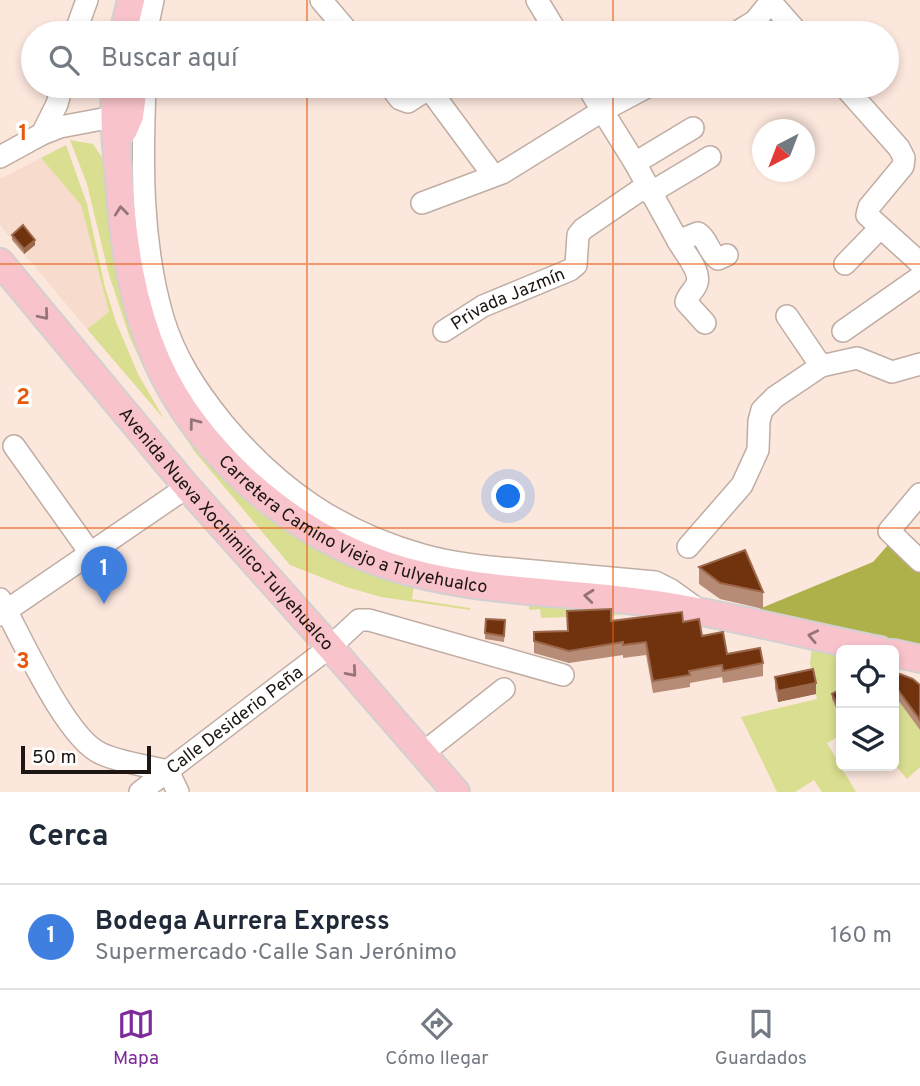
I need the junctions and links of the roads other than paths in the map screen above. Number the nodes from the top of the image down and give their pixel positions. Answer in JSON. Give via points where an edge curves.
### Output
{"nodes":[{"id":1,"x":87,"y":0,"type":"edge"},
{"id":2,"x":131,"y":0,"type":"edge"},
{"id":3,"x":153,"y":0,"type":"edge"},
{"id":4,"x":321,"y":0,"type":"edge"},
{"id":5,"x":537,"y":0,"type":"edge"},
{"id":6,"x":770,"y":1,"type":"edge"},
{"id":7,"x":79,"y":21,"type":"edge"},
{"id":8,"x":126,"y":21,"type":"edge"},
{"id":9,"x":149,"y":21,"type":"edge"},
{"id":10,"x":339,"y":21,"type":"edge"},
{"id":11,"x":549,"y":21,"type":"edge"},
{"id":12,"x":754,"y":21,"type":"edge"},
{"id":13,"x":788,"y":21,"type":"edge"},
{"id":14,"x":59,"y":98,"type":"edge"},
{"id":15,"x":114,"y":98,"type":"edge"},
{"id":16,"x":132,"y":98,"type":"edge"},
{"id":17,"x":145,"y":98,"type":"edge"},
{"id":18,"x":436,"y":98,"type":"edge"},
{"id":19,"x":594,"y":98,"type":"edge"},
{"id":20,"x":626,"y":98,"type":"edge"},
{"id":21,"x":855,"y":98,"type":"edge"},
{"id":22,"x":602,"y":111,"type":"junction"},
{"id":23,"x":113,"y":117,"type":"junction"},
{"id":24,"x":693,"y":128,"type":"dead end"},
{"id":25,"x":42,"y":134,"type":"junction"},
{"id":26,"x":116,"y":148,"type":"junction"},
{"id":27,"x":0,"y":157,"type":"edge"},
{"id":28,"x":710,"y":157,"type":"dead end"},
{"id":29,"x":635,"y":163,"type":"junction"},
{"id":30,"x":493,"y":174,"type":"junction"},
{"id":31,"x":648,"y":190,"type":"junction"},
{"id":32,"x":422,"y":203,"type":"dead end"},
{"id":33,"x":880,"y":228,"type":"junction"},
{"id":34,"x":678,"y":242,"type":"junction"},
{"id":35,"x":727,"y":255,"type":"dead end"},
{"id":36,"x":0,"y":262,"type":"edge"},
{"id":37,"x":920,"y":263,"type":"edge"},
{"id":38,"x":845,"y":264,"type":"dead end"},
{"id":39,"x":920,"y":277,"type":"edge"},
{"id":40,"x":787,"y":316,"type":"dead end"},
{"id":41,"x":705,"y":323,"type":"dead end"},
{"id":42,"x":444,"y":331,"type":"dead end"},
{"id":43,"x":842,"y":331,"type":"dead end"},
{"id":44,"x":920,"y":364,"type":"edge"},
{"id":45,"x":821,"y":366,"type":"junction"},
{"id":46,"x":14,"y":446,"type":"dead end"},
{"id":47,"x":187,"y":487,"type":"junction"},
{"id":48,"x":920,"y":494,"type":"edge"},
{"id":49,"x":688,"y":547,"type":"dead end"},
{"id":50,"x":91,"y":554,"type":"junction"},
{"id":51,"x":920,"y":561,"type":"edge"},
{"id":52,"x":2,"y":608,"type":"edge"},
{"id":53,"x":701,"y":612,"type":"junction"},
{"id":54,"x":856,"y":645,"type":"edge"},
{"id":55,"x":330,"y":647,"type":"junction"},
{"id":56,"x":899,"y":654,"type":"edge"},
{"id":57,"x":920,"y":659,"type":"edge"},
{"id":58,"x":563,"y":676,"type":"dead end"},
{"id":59,"x":505,"y":690,"type":"dead end"},
{"id":60,"x":423,"y":753,"type":"junction"},
{"id":61,"x":169,"y":771,"type":"junction"},
{"id":62,"x":140,"y":792,"type":"edge"},
{"id":63,"x":178,"y":792,"type":"edge"},
{"id":64,"x":456,"y":792,"type":"edge"}],
"edges":[{"from":1,"to":7,"type":"street"},
{"from":2,"to":8,"type":"main road"},
{"from":3,"to":9,"type":"street"},
{"from":4,"to":10,"type":"street"},
{"from":5,"to":11,"type":"street"},
{"from":6,"to":12,"type":"street"},
{"from":6,"to":13,"type":"street"},
{"from":14,"to":25,"type":"street"},
{"from":15,"to":23,"type":"main road","name":"Carretera Camino Viejo a Tulyehualco"},
{"from":16,"to":26,"type":"main road"},
{"from":17,"to":53,"type":"street","via":[[142,166],[147,243],[163,318],[200,395],[245,450],[287,489],[335,521],[426,556],[490,567],[655,582]]},
{"from":18,"to":30,"type":"street"},
{"from":19,"to":22,"type":"street"},
{"from":20,"to":22,"type":"street"},
{"from":21,"to":33,"type":"street","via":[[904,158],[903,166],[867,211]]},
{"from":22,"to":29,"type":"street"},
{"from":22,"to":30,"type":"street","via":[[502,173]]},
{"from":23,"to":25,"type":"street"},
{"from":23,"to":26,"type":"main road","name":"Carretera Camino Viejo a Tulyehualco"},
{"from":24,"to":29,"type":"street"},
{"from":25,"to":27,"type":"street"},
{"from":53,"to":26,"type":"main road","name":"Carretera Camino Viejo a Tulyehualco","one_way":true,"via":[[475,584],[386,565],[311,530],[275,506],[207,440],[158,363],[129,272]]},
{"from":28,"to":31,"type":"street"},
{"from":29,"to":31,"type":"street"},
{"from":30,"to":32,"type":"street"},
{"from":31,"to":34,"type":"street"},
{"from":31,"to":42,"type":"street","name":"Privada Jazmín","via":[[583,229],[578,235],[576,265],[570,270],[483,306]]},
{"from":33,"to":37,"type":"street"},
{"from":33,"to":38,"type":"street"},
{"from":34,"to":35,"type":"street","via":[[698,233],[714,256]]},
{"from":34,"to":41,"type":"street","via":[[698,275],[686,302]]},
{"from":36,"to":47,"type":"main road","name":"Avenida Nueva Xochimilco-Tulyehualco","one_way":true},
{"from":39,"to":43,"type":"street"},
{"from":40,"to":45,"type":"street"},
{"from":44,"to":45,"type":"street","via":[[891,372],[857,358]]},
{"from":45,"to":49,"type":"street","via":[[762,410],[758,450],[742,485]]},
{"from":46,"to":50,"type":"street"},
{"from":47,"to":50,"type":"street"},
{"from":47,"to":55,"type":"main road","name":"Avenida Nueva Xochimilco-Tulyehualco"},
{"from":48,"to":51,"type":"street","via":[[889,531]]},
{"from":50,"to":52,"type":"street"},
{"from":52,"to":61,"type":"street","via":[[47,689],[85,743],[100,753]]},
{"from":54,"to":53,"type":"main road","name":"Carretera Camino Viejo a Tulyehualco","one_way":true},
{"from":55,"to":58,"type":"street","name":"Calle Desiderio Peña","via":[[359,620],[369,620]]},
{"from":55,"to":60,"type":"main road","name":"Avenida Nueva Xochimilco-Tulyehualco","one_way":true},
{"from":55,"to":61,"type":"street","name":"Calle Desiderio Peña"},
{"from":56,"to":57,"type":"main road"},
{"from":59,"to":60,"type":"street"},
{"from":60,"to":64,"type":"main road","name":"Avenida Nueva Xochimilco-Tulyehualco"},
{"from":61,"to":62,"type":"street","name":"Calle Desiderio Peña"},
{"from":61,"to":63,"type":"street"}]}
